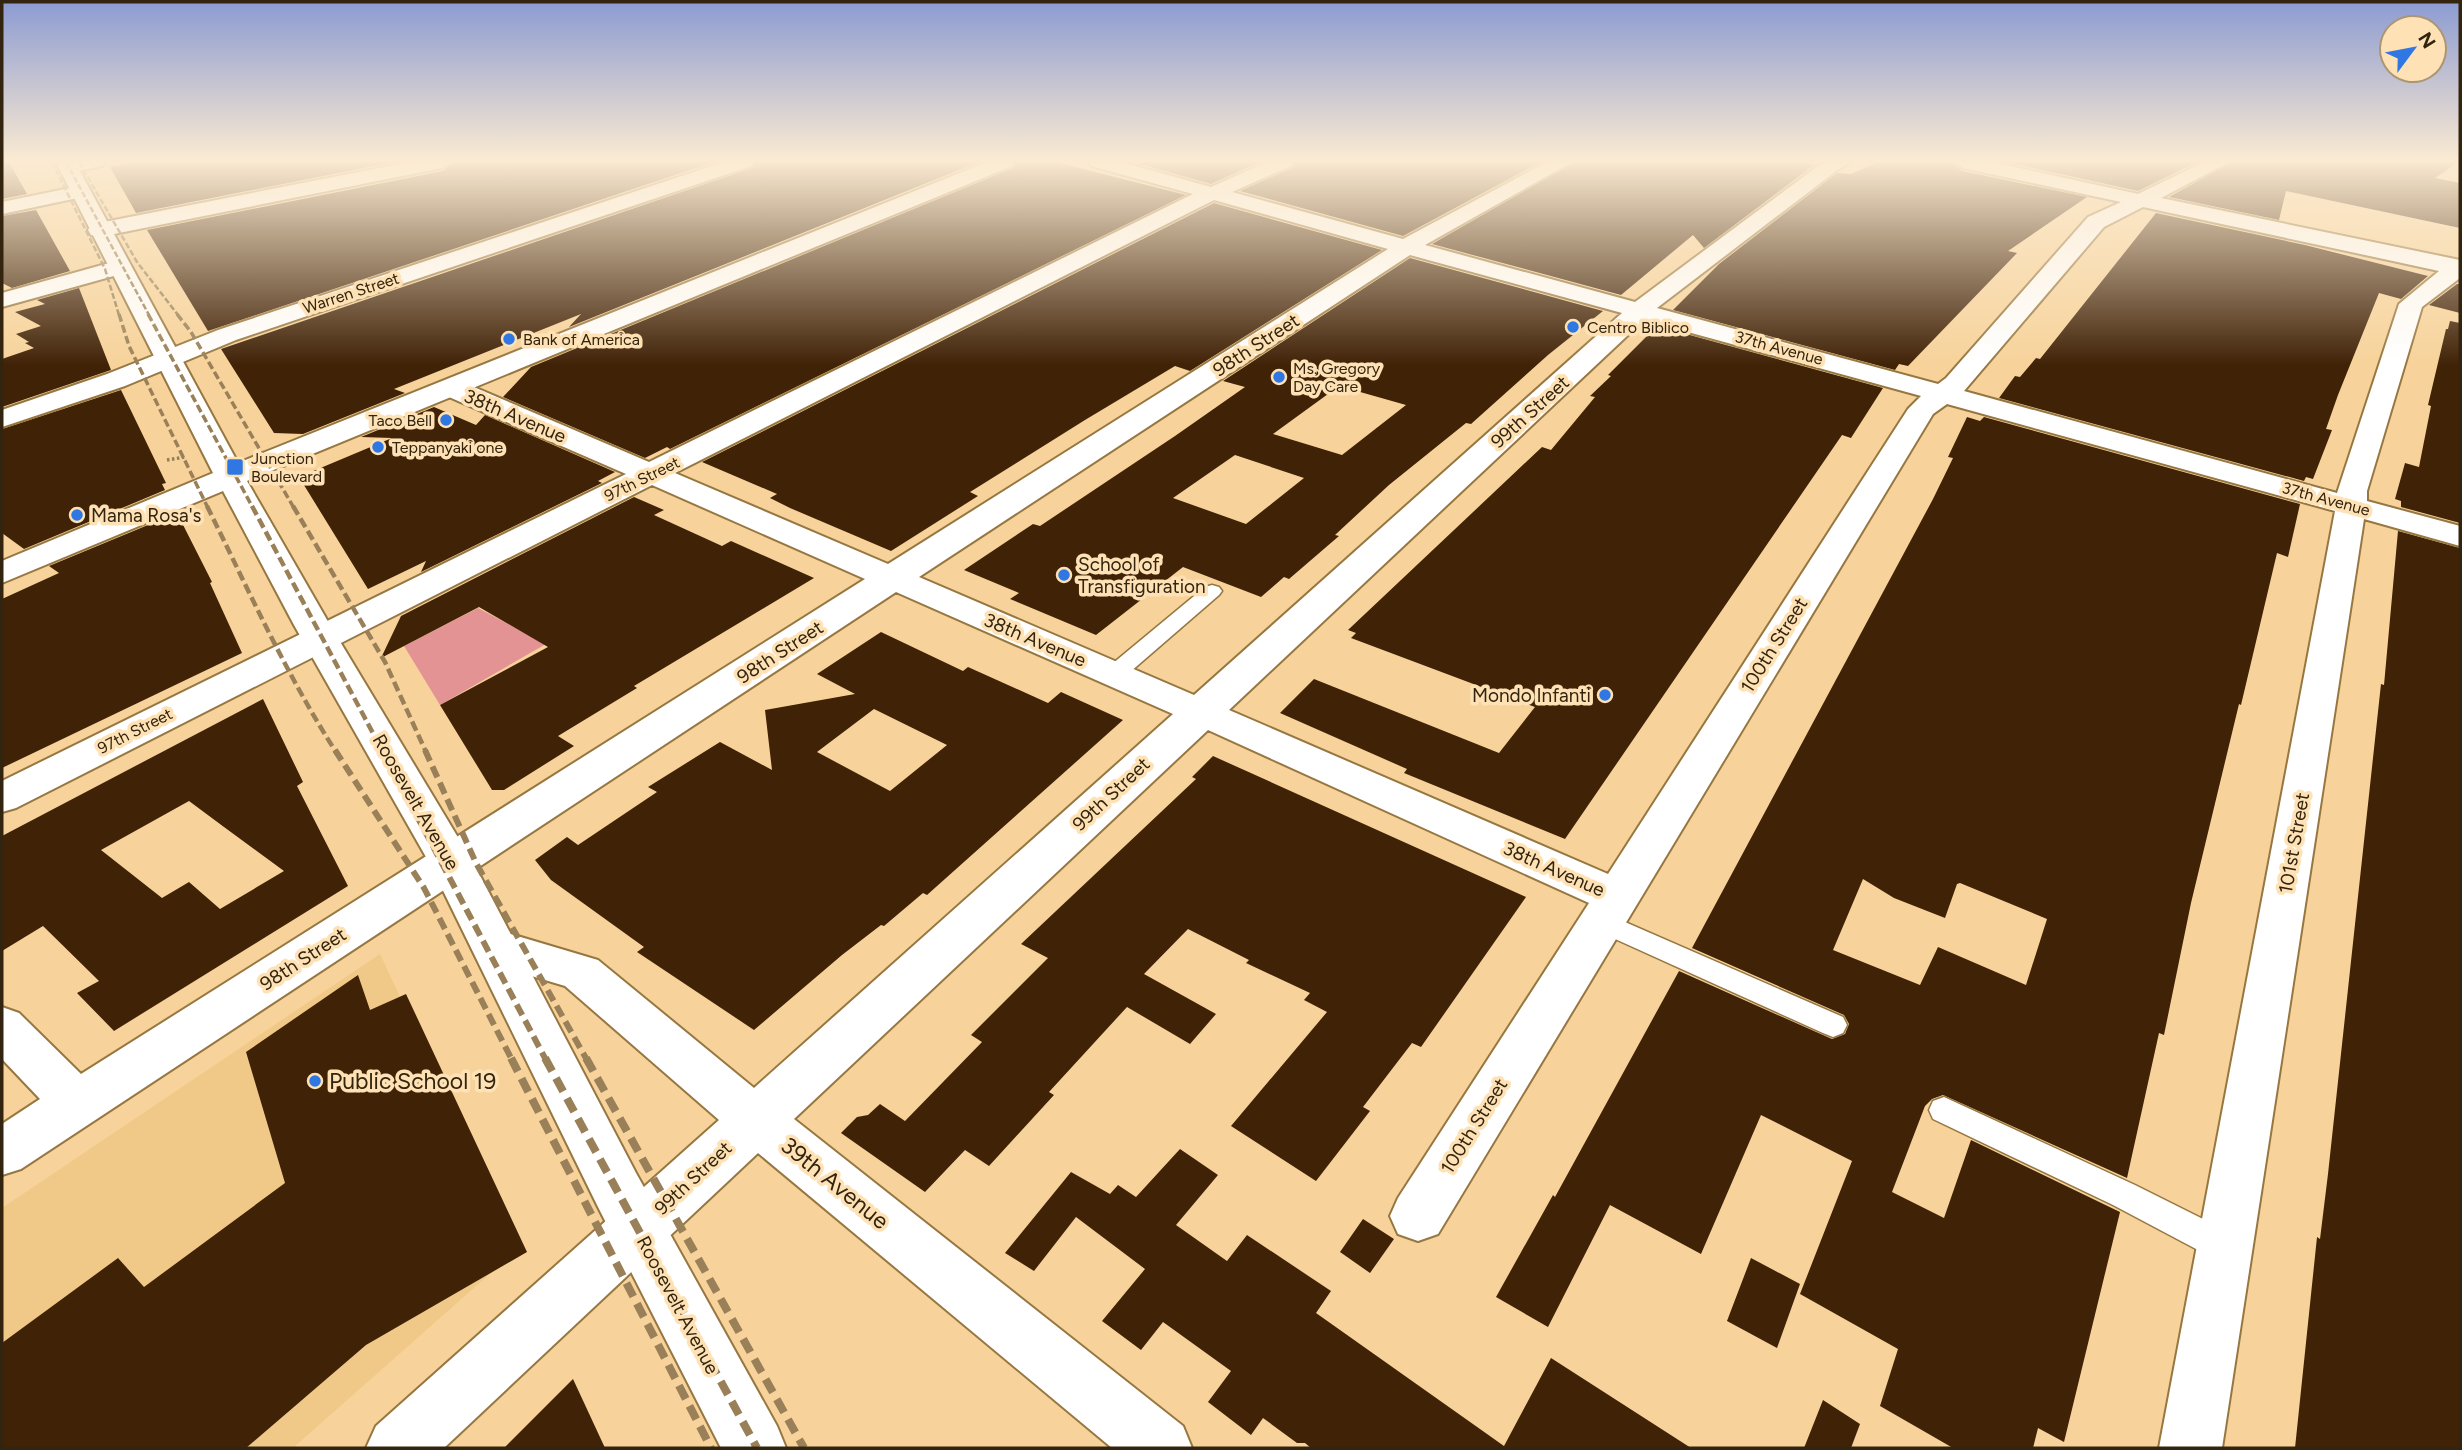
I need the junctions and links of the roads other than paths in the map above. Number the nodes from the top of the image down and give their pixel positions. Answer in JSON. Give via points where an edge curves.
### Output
{"nodes":[{"id":1,"x":99,"y":230,"type":"edge"},
{"id":2,"x":542,"y":230,"type":"edge"},
{"id":3,"x":839,"y":230,"type":"edge"},
{"id":4,"x":1139,"y":230,"type":"edge"},
{"id":5,"x":1344,"y":230,"type":"edge"},
{"id":6,"x":1439,"y":230,"type":"edge"},
{"id":7,"x":1747,"y":230,"type":"edge"},
{"id":8,"x":2089,"y":230,"type":"edge"},
{"id":9,"x":2279,"y":230,"type":"edge"},
{"id":10,"x":1407,"y":247,"type":"junction"},
{"id":11,"x":120,"y":267,"type":"junction"},
{"id":12,"x":2460,"y":268,"type":"edge"},
{"id":13,"x":2,"y":300,"type":"edge"},
{"id":14,"x":1641,"y":310,"type":"junction"},
{"id":15,"x":168,"y":360,"type":"junction"},
{"id":16,"x":452,"y":388,"type":"junction"},
{"id":17,"x":1940,"y":393,"type":"junction"},
{"id":18,"x":2,"y":419,"type":"edge"},
{"id":19,"x":651,"y":474,"type":"junction"},
{"id":20,"x":230,"y":477,"type":"junction"},
{"id":21,"x":2351,"y":506,"type":"junction"},
{"id":22,"x":2460,"y":536,"type":"edge"},
{"id":23,"x":2,"y":573,"type":"edge"},
{"id":24,"x":894,"y":579,"type":"junction"},
{"id":25,"x":1212,"y":591,"type":"dead end"},
{"id":26,"x":320,"y":639,"type":"junction"},
{"id":27,"x":1114,"y":674,"type":"junction"},
{"id":28,"x":1201,"y":712,"type":"junction"},
{"id":29,"x":2,"y":798,"type":"edge"},
{"id":30,"x":452,"y":864,"type":"junction"},
{"id":31,"x":1609,"y":909,"type":"junction"},
{"id":32,"x":494,"y":947,"type":"junction"},
{"id":33,"x":1833,"y":1025,"type":"dead end"},
{"id":34,"x":2,"y":1027,"type":"edge"},
{"id":35,"x":77,"y":1103,"type":"junction"},
{"id":36,"x":1944,"y":1110,"type":"dead end"},
{"id":37,"x":756,"y":1120,"type":"junction"},
{"id":38,"x":2,"y":1152,"type":"edge"},
{"id":39,"x":1418,"y":1216,"type":"dead end"},
{"id":40,"x":637,"y":1229,"type":"junction"},
{"id":41,"x":2225,"y":1247,"type":"junction"},
{"id":42,"x":398,"y":1448,"type":"edge"},
{"id":43,"x":755,"y":1448,"type":"edge"},
{"id":44,"x":1161,"y":1448,"type":"edge"},
{"id":45,"x":2191,"y":1448,"type":"edge"}],
"edges":[{"from":1,"to":11,"type":"street","name":"Roosevelt Avenue"},
{"from":2,"to":15,"type":"street","name":"Warren Street","via":[[227,335]]},
{"from":3,"to":16,"type":"street"},
{"from":4,"to":19,"type":"street","name":"97th Street"},
{"from":5,"to":10,"type":"street","name":"37th Avenue"},
{"from":6,"to":10,"type":"street","name":"98th Street"},
{"from":7,"to":14,"type":"street","name":"99th Street"},
{"from":8,"to":17,"type":"street","name":"100th Street","via":[[1956,384]]},
{"from":9,"to":12,"type":"street"},
{"from":10,"to":14,"type":"street","name":"37th Avenue"},
{"from":10,"to":24,"type":"street","name":"98th Street"},
{"from":11,"to":13,"type":"street"},
{"from":11,"to":15,"type":"street","name":"Roosevelt Avenue"},
{"from":12,"to":21,"type":"street","name":"101st Street","via":[[2412,304]]},
{"from":14,"to":17,"type":"street","name":"37th Avenue"},
{"from":14,"to":28,"type":"street","name":"99th Street"},
{"from":15,"to":18,"type":"street","name":"Warren Street"},
{"from":15,"to":20,"type":"street","name":"Roosevelt Avenue"},
{"from":16,"to":19,"type":"street","name":"38th Avenue"},
{"from":16,"to":20,"type":"street"},
{"from":17,"to":21,"type":"street","name":"37th Avenue"},
{"from":17,"to":31,"type":"street","name":"100th Street","via":[[1922,409]]},
{"from":19,"to":24,"type":"street","name":"38th Avenue"},
{"from":19,"to":26,"type":"street","name":"97th Street"},
{"from":20,"to":23,"type":"street"},
{"from":20,"to":26,"type":"street","name":"Roosevelt Avenue"},
{"from":21,"to":22,"type":"street","name":"37th Avenue"},
{"from":21,"to":41,"type":"street","name":"101st Street"},
{"from":24,"to":27,"type":"street","name":"38th Avenue"},
{"from":24,"to":30,"type":"street","name":"98th Street"},
{"from":25,"to":27,"type":"lane"},
{"from":26,"to":29,"type":"street","name":"97th Street"},
{"from":26,"to":30,"type":"street","name":"Roosevelt Avenue"},
{"from":27,"to":28,"type":"street","name":"38th Avenue"},
{"from":28,"to":31,"type":"street","name":"38th Avenue"},
{"from":28,"to":37,"type":"street","name":"99th Street"},
{"from":30,"to":32,"type":"street","name":"Roosevelt Avenue"},
{"from":30,"to":35,"type":"street","name":"98th Street"},
{"from":31,"to":33,"type":"lane"},
{"from":31,"to":39,"type":"street","name":"100th Street"},
{"from":32,"to":37,"type":"street","name":"39th Avenue","via":[[581,973]]},
{"from":32,"to":40,"type":"street","name":"Roosevelt Avenue"},
{"from":34,"to":35,"type":"street"},
{"from":35,"to":38,"type":"street","name":"98th Street"},
{"from":36,"to":41,"type":"lane"},
{"from":37,"to":40,"type":"street","name":"99th Street"},
{"from":37,"to":44,"type":"street","name":"39th Avenue"},
{"from":40,"to":42,"type":"street","name":"99th Street"},
{"from":40,"to":43,"type":"street","name":"Roosevelt Avenue"},
{"from":41,"to":45,"type":"street","name":"101st Street"}]}
